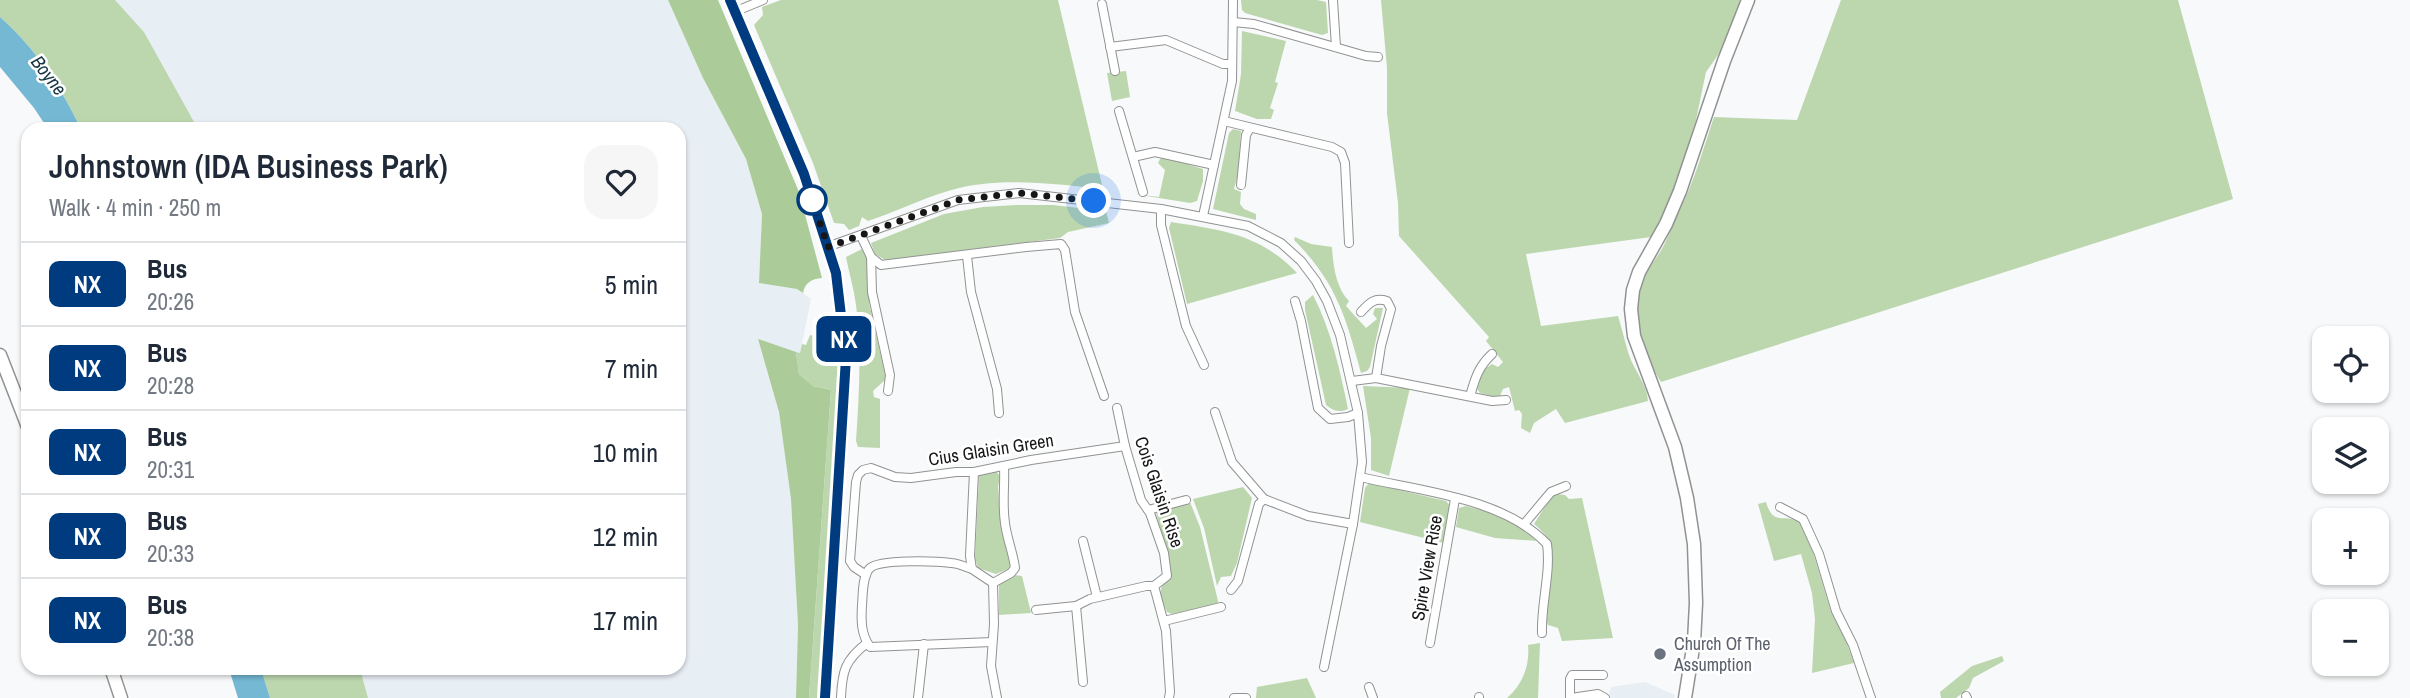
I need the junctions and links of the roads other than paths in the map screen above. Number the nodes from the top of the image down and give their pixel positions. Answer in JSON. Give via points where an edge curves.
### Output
{"nodes":[{"id":1,"x":763,"y":0,"type":"edge"},
{"id":2,"x":1233,"y":0,"type":"edge"},
{"id":3,"x":1333,"y":0,"type":"edge"},
{"id":4,"x":1748,"y":0,"type":"edge"},
{"id":5,"x":1102,"y":4,"type":"dead end"},
{"id":6,"x":732,"y":6,"type":"edge"},
{"id":7,"x":1233,"y":22,"type":"junction"},
{"id":8,"x":1111,"y":47,"type":"junction"},
{"id":9,"x":1336,"y":47,"type":"junction"},
{"id":10,"x":1378,"y":57,"type":"dead end"},
{"id":11,"x":1232,"y":64,"type":"junction"},
{"id":12,"x":1115,"y":71,"type":"dead end"},
{"id":13,"x":1119,"y":111,"type":"dead end"},
{"id":14,"x":1224,"y":121,"type":"junction"},
{"id":15,"x":1250,"y":128,"type":"junction"},
{"id":16,"x":1133,"y":157,"type":"junction"},
{"id":17,"x":1214,"y":165,"type":"junction"},
{"id":18,"x":1241,"y":185,"type":"dead end"},
{"id":19,"x":1143,"y":192,"type":"dead end"},
{"id":20,"x":1161,"y":209,"type":"junction"},
{"id":21,"x":1203,"y":216,"type":"junction"},
{"id":22,"x":862,"y":236,"type":"junction"},
{"id":23,"x":1349,"y":243,"type":"dead end"},
{"id":24,"x":828,"y":247,"type":"junction"},
{"id":25,"x":967,"y":256,"type":"junction"},
{"id":26,"x":872,"y":257,"type":"junction"},
{"id":27,"x":1295,"y":301,"type":"dead end"},
{"id":28,"x":1361,"y":312,"type":"dead end"},
{"id":29,"x":1492,"y":354,"type":"dead end"},
{"id":30,"x":0,"y":355,"type":"edge"},
{"id":31,"x":1204,"y":365,"type":"dead end"},
{"id":32,"x":1376,"y":378,"type":"junction"},
{"id":33,"x":1352,"y":381,"type":"junction"},
{"id":34,"x":888,"y":391,"type":"dead end"},
{"id":35,"x":1104,"y":396,"type":"dead end"},
{"id":36,"x":1469,"y":396,"type":"junction"},
{"id":37,"x":1506,"y":400,"type":"dead end"},
{"id":38,"x":1117,"y":408,"type":"dead end"},
{"id":39,"x":21,"y":409,"type":"edge"},
{"id":40,"x":1214,"y":412,"type":"dead end"},
{"id":41,"x":999,"y":413,"type":"dead end"},
{"id":42,"x":1358,"y":413,"type":"junction"},
{"id":43,"x":1125,"y":446,"type":"junction"},
{"id":44,"x":1004,"y":467,"type":"junction"},
{"id":45,"x":974,"y":472,"type":"junction"},
{"id":46,"x":1360,"y":477,"type":"junction"},
{"id":47,"x":1566,"y":486,"type":"dead end"},
{"id":48,"x":1264,"y":499,"type":"junction"},
{"id":49,"x":1455,"y":499,"type":"junction"},
{"id":50,"x":1186,"y":500,"type":"dead end"},
{"id":51,"x":1780,"y":507,"type":"dead end"},
{"id":52,"x":1148,"y":510,"type":"junction"},
{"id":53,"x":1525,"y":523,"type":"junction"},
{"id":54,"x":1353,"y":524,"type":"junction"},
{"id":55,"x":1083,"y":541,"type":"dead end"},
{"id":56,"x":972,"y":569,"type":"junction"},
{"id":57,"x":866,"y":575,"type":"junction"},
{"id":58,"x":993,"y":583,"type":"junction"},
{"id":59,"x":1154,"y":586,"type":"junction"},
{"id":60,"x":1231,"y":590,"type":"dead end"},
{"id":61,"x":1097,"y":597,"type":"junction"},
{"id":62,"x":1076,"y":606,"type":"junction"},
{"id":63,"x":1221,"y":607,"type":"dead end"},
{"id":64,"x":1036,"y":610,"type":"dead end"},
{"id":65,"x":1164,"y":621,"type":"junction"},
{"id":66,"x":1542,"y":633,"type":"dead end"},
{"id":67,"x":992,"y":642,"type":"junction"},
{"id":68,"x":867,"y":643,"type":"junction"},
{"id":69,"x":1430,"y":643,"type":"dead end"},
{"id":70,"x":924,"y":644,"type":"junction"},
{"id":71,"x":1325,"y":667,"type":"dead end"},
{"id":72,"x":113,"y":675,"type":"edge"},
{"id":73,"x":1603,"y":675,"type":"dead end"},
{"id":74,"x":1083,"y":682,"type":"dead end"},
{"id":75,"x":1369,"y":687,"type":"dead end"},
{"id":76,"x":121,"y":698,"type":"edge"},
{"id":77,"x":825,"y":698,"type":"edge"},
{"id":78,"x":841,"y":698,"type":"edge"},
{"id":79,"x":918,"y":698,"type":"edge"},
{"id":80,"x":996,"y":698,"type":"edge"},
{"id":81,"x":1168,"y":698,"type":"edge"},
{"id":82,"x":1234,"y":698,"type":"edge"},
{"id":83,"x":1246,"y":698,"type":"edge"},
{"id":84,"x":1373,"y":698,"type":"edge"},
{"id":85,"x":1571,"y":698,"type":"edge"},
{"id":86,"x":1605,"y":698,"type":"edge"},
{"id":87,"x":1685,"y":698,"type":"edge"},
{"id":88,"x":1871,"y":698,"type":"edge"}],
"edges":[{"from":1,"to":6,"type":"street"},
{"from":2,"to":7,"type":"street"},
{"from":3,"to":9,"type":"street"},
{"from":4,"to":87,"type":"street","via":[[1680,191],[1639,272],[1630,309],[1637,347],[1675,447],[1694,544],[1694,642]]},
{"from":5,"to":8,"type":"street"},
{"from":6,"to":24,"type":"street","via":[[804,174]]},
{"from":7,"to":9,"type":"street"},
{"from":7,"to":11,"type":"street"},
{"from":8,"to":11,"type":"street","via":[[1166,40]]},
{"from":8,"to":12,"type":"street"},
{"from":9,"to":10,"type":"street"},
{"from":11,"to":14,"type":"street"},
{"from":13,"to":16,"type":"street"},
{"from":14,"to":15,"type":"street"},
{"from":14,"to":17,"type":"street"},
{"from":15,"to":18,"type":"street"},
{"from":15,"to":23,"type":"street","via":[[1340,152],[1345,163]]},
{"from":16,"to":17,"type":"street","via":[[1155,152]]},
{"from":16,"to":19,"type":"street"},
{"from":17,"to":21,"type":"street"},
{"from":20,"to":21,"type":"street"},
{"from":20,"to":22,"type":"street","via":[[1019,193],[958,200]]},
{"from":20,"to":31,"type":"street","via":[[1186,326]]},
{"from":21,"to":33,"type":"street","via":[[1256,228],[1301,261],[1327,300]]},
{"from":22,"to":24,"type":"street"},
{"from":22,"to":26,"type":"street"},
{"from":24,"to":77,"type":"street","via":[[836,273],[846,358]]},
{"from":25,"to":26,"type":"street","via":[[881,265]]},
{"from":25,"to":35,"type":"street","via":[[1061,244],[1075,312]]},
{"from":25,"to":41,"type":"street"},
{"from":26,"to":34,"type":"street","via":[[872,292],[890,375]]},
{"from":27,"to":42,"type":"street","via":[[1318,408],[1330,419]]},
{"from":28,"to":32,"type":"street","via":[[1378,299],[1387,301],[1391,309]]},
{"from":29,"to":36,"type":"street","via":[[1476,373]]},
{"from":30,"to":39,"type":"street"},
{"from":32,"to":33,"type":"street"},
{"from":32,"to":36,"type":"street"},
{"from":33,"to":42,"type":"street"},
{"from":36,"to":37,"type":"street"},
{"from":38,"to":43,"type":"street","name":"Cois Glaisin Rise"},
{"from":40,"to":48,"type":"street","via":[[1231,462]]},
{"from":42,"to":46,"type":"street"},
{"from":43,"to":44,"type":"street","name":"Cius Glaisin Green"},
{"from":43,"to":52,"type":"street","name":"Cois Glaisin Rise"},
{"from":44,"to":45,"type":"street","name":"Cius Glaisin Green"},
{"from":44,"to":58,"type":"street","via":[[1004,520],[1015,568]]},
{"from":45,"to":56,"type":"street"},
{"from":45,"to":57,"type":"street","name":"Cius Glaisin Green","via":[[911,478],[871,467],[863,470],[856,482],[850,561]]},
{"from":46,"to":49,"type":"street"},
{"from":46,"to":54,"type":"street"},
{"from":47,"to":53,"type":"street","via":[[1550,492]]},
{"from":48,"to":54,"type":"street","via":[[1307,516]]},
{"from":48,"to":60,"type":"street","via":[[1238,581]]},
{"from":49,"to":53,"type":"street"},
{"from":49,"to":69,"type":"street","name":"Spire View Rise"},
{"from":50,"to":52,"type":"street"},
{"from":51,"to":88,"type":"street","via":[[1803,519]]},
{"from":52,"to":59,"type":"street","name":"Cois Glaisin Rise","via":[[1158,532],[1167,576]]},
{"from":53,"to":66,"type":"street","via":[[1547,544],[1549,556]]},
{"from":54,"to":71,"type":"street"},
{"from":55,"to":61,"type":"street"},
{"from":56,"to":57,"type":"street","via":[[952,562],[896,562],[878,564]]},
{"from":56,"to":58,"type":"street"},
{"from":57,"to":68,"type":"street","via":[[861,619]]},
{"from":58,"to":67,"type":"street"},
{"from":59,"to":61,"type":"street"},
{"from":59,"to":65,"type":"street"},
{"from":61,"to":62,"type":"street"},
{"from":62,"to":64,"type":"street"},
{"from":62,"to":74,"type":"street"},
{"from":63,"to":65,"type":"street"},
{"from":65,"to":81,"type":"street"},
{"from":67,"to":70,"type":"street"},
{"from":67,"to":80,"type":"street","via":[[990,666]]},
{"from":68,"to":70,"type":"street","via":[[870,647]]},
{"from":68,"to":78,"type":"street","via":[[844,668]]},
{"from":70,"to":79,"type":"street"},
{"from":72,"to":76,"type":"street"},
{"from":73,"to":85,"type":"street","via":[[1572,675]]},
{"from":75,"to":84,"type":"street"},
{"from":82,"to":83,"type":"street"},
{"from":85,"to":86,"type":"street","via":[[1598,694]]}]}
